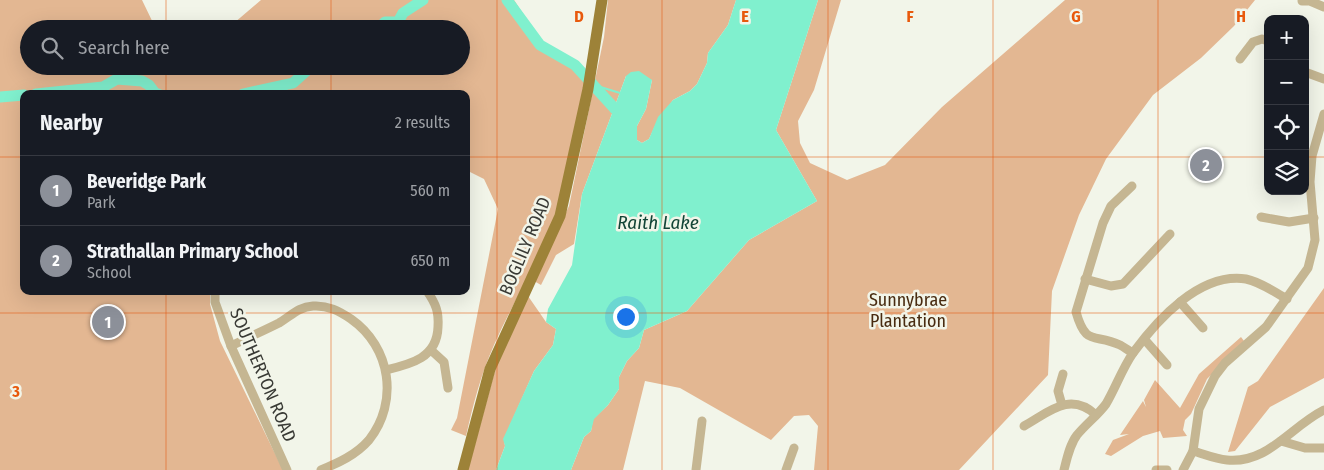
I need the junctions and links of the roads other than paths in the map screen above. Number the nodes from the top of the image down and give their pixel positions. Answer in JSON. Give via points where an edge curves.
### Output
{"nodes":[{"id":1,"x":602,"y":0,"type":"edge"},
{"id":2,"x":1307,"y":1,"type":"edge"},
{"id":3,"x":1324,"y":7,"type":"edge"},
{"id":4,"x":1264,"y":40,"type":"edge"},
{"id":5,"x":1240,"y":59,"type":"dead end"},
{"id":6,"x":1309,"y":73,"type":"edge"},
{"id":7,"x":1324,"y":79,"type":"edge"},
{"id":8,"x":1324,"y":114,"type":"edge"},
{"id":9,"x":1132,"y":186,"type":"dead end"},
{"id":10,"x":1262,"y":217,"type":"dead end"},
{"id":11,"x":1314,"y":218,"type":"junction"},
{"id":12,"x":1170,"y":234,"type":"dead end"},
{"id":13,"x":1085,"y":279,"type":"junction"},
{"id":14,"x":215,"y":295,"type":"edge"},
{"id":15,"x":430,"y":295,"type":"edge"},
{"id":16,"x":1287,"y":299,"type":"junction"},
{"id":17,"x":1180,"y":302,"type":"junction"},
{"id":18,"x":1203,"y":328,"type":"dead end"},
{"id":19,"x":1145,"y":340,"type":"junction"},
{"id":20,"x":231,"y":346,"type":"junction"},
{"id":21,"x":432,"y":351,"type":"junction"},
{"id":22,"x":1133,"y":354,"type":"junction"},
{"id":23,"x":1167,"y":365,"type":"dead end"},
{"id":24,"x":386,"y":370,"type":"junction"},
{"id":25,"x":1063,"y":374,"type":"dead end"},
{"id":26,"x":448,"y":388,"type":"dead end"},
{"id":27,"x":1062,"y":405,"type":"junction"},
{"id":28,"x":1324,"y":410,"type":"edge"},
{"id":29,"x":1096,"y":415,"type":"junction"},
{"id":30,"x":702,"y":421,"type":"dead end"},
{"id":31,"x":1024,"y":426,"type":"dead end"},
{"id":32,"x":1281,"y":441,"type":"junction"},
{"id":33,"x":794,"y":448,"type":"dead end"},
{"id":34,"x":1324,"y":448,"type":"edge"},
{"id":35,"x":1193,"y":451,"type":"junction"},
{"id":36,"x":287,"y":470,"type":"edge"},
{"id":37,"x":321,"y":470,"type":"edge"},
{"id":38,"x":462,"y":470,"type":"edge"},
{"id":39,"x":696,"y":470,"type":"edge"},
{"id":40,"x":786,"y":470,"type":"edge"},
{"id":41,"x":1064,"y":470,"type":"edge"},
{"id":42,"x":1156,"y":470,"type":"edge"},
{"id":43,"x":1167,"y":470,"type":"edge"},
{"id":44,"x":1183,"y":470,"type":"edge"}],
"edges":[{"from":1,"to":38,"type":"main road","name":"BOGLILY ROAD","via":[[588,89],[560,216],[490,369]]},
{"from":2,"to":3,"type":"street"},
{"from":4,"to":5,"type":"street","via":[[1253,42]]},
{"from":6,"to":7,"type":"street"},
{"from":8,"to":11,"type":"street","via":[[1312,156],[1310,182]]},
{"from":9,"to":13,"type":"street","via":[[1111,206]]},
{"from":10,"to":11,"type":"street","via":[[1289,222]]},
{"from":11,"to":16,"type":"street","via":[[1315,240],[1308,268]]},
{"from":12,"to":13,"type":"street","via":[[1124,284],[1111,286]]},
{"from":13,"to":22,"type":"street","via":[[1076,312],[1080,327],[1091,339],[1120,344]]},
{"from":14,"to":20,"type":"street","name":"SOUTHERTON ROAD","via":[[214,302]]},
{"from":15,"to":21,"type":"street","via":[[439,314],[438,335]]},
{"from":16,"to":17,"type":"street","via":[[1246,279],[1227,279],[1200,287]]},
{"from":16,"to":35,"type":"street","via":[[1266,327],[1215,376],[1199,409]]},
{"from":17,"to":18,"type":"street"},
{"from":17,"to":19,"type":"street"},
{"from":19,"to":22,"type":"street"},
{"from":19,"to":23,"type":"street"},
{"from":20,"to":24,"type":"street","via":[[282,322],[301,309],[330,307],[365,330]]},
{"from":20,"to":36,"type":"street","name":"SOUTHERTON ROAD"},
{"from":21,"to":24,"type":"street","via":[[411,364]]},
{"from":21,"to":26,"type":"street","via":[[444,362]]},
{"from":22,"to":29,"type":"street","via":[[1106,404]]},
{"from":24,"to":37,"type":"street","via":[[387,400],[374,432],[357,451]]},
{"from":25,"to":27,"type":"street","via":[[1058,392]]},
{"from":27,"to":29,"type":"street","via":[[1076,402]]},
{"from":27,"to":31,"type":"street"},
{"from":28,"to":32,"type":"street"},
{"from":29,"to":41,"type":"street","via":[[1076,436]]},
{"from":30,"to":39,"type":"street"},
{"from":32,"to":34,"type":"street","via":[[1305,448]]},
{"from":32,"to":35,"type":"street","via":[[1262,455],[1245,460],[1226,460]]},
{"from":33,"to":40,"type":"street"},
{"from":35,"to":44,"type":"street"},
{"from":42,"to":43,"type":"street"}]}
